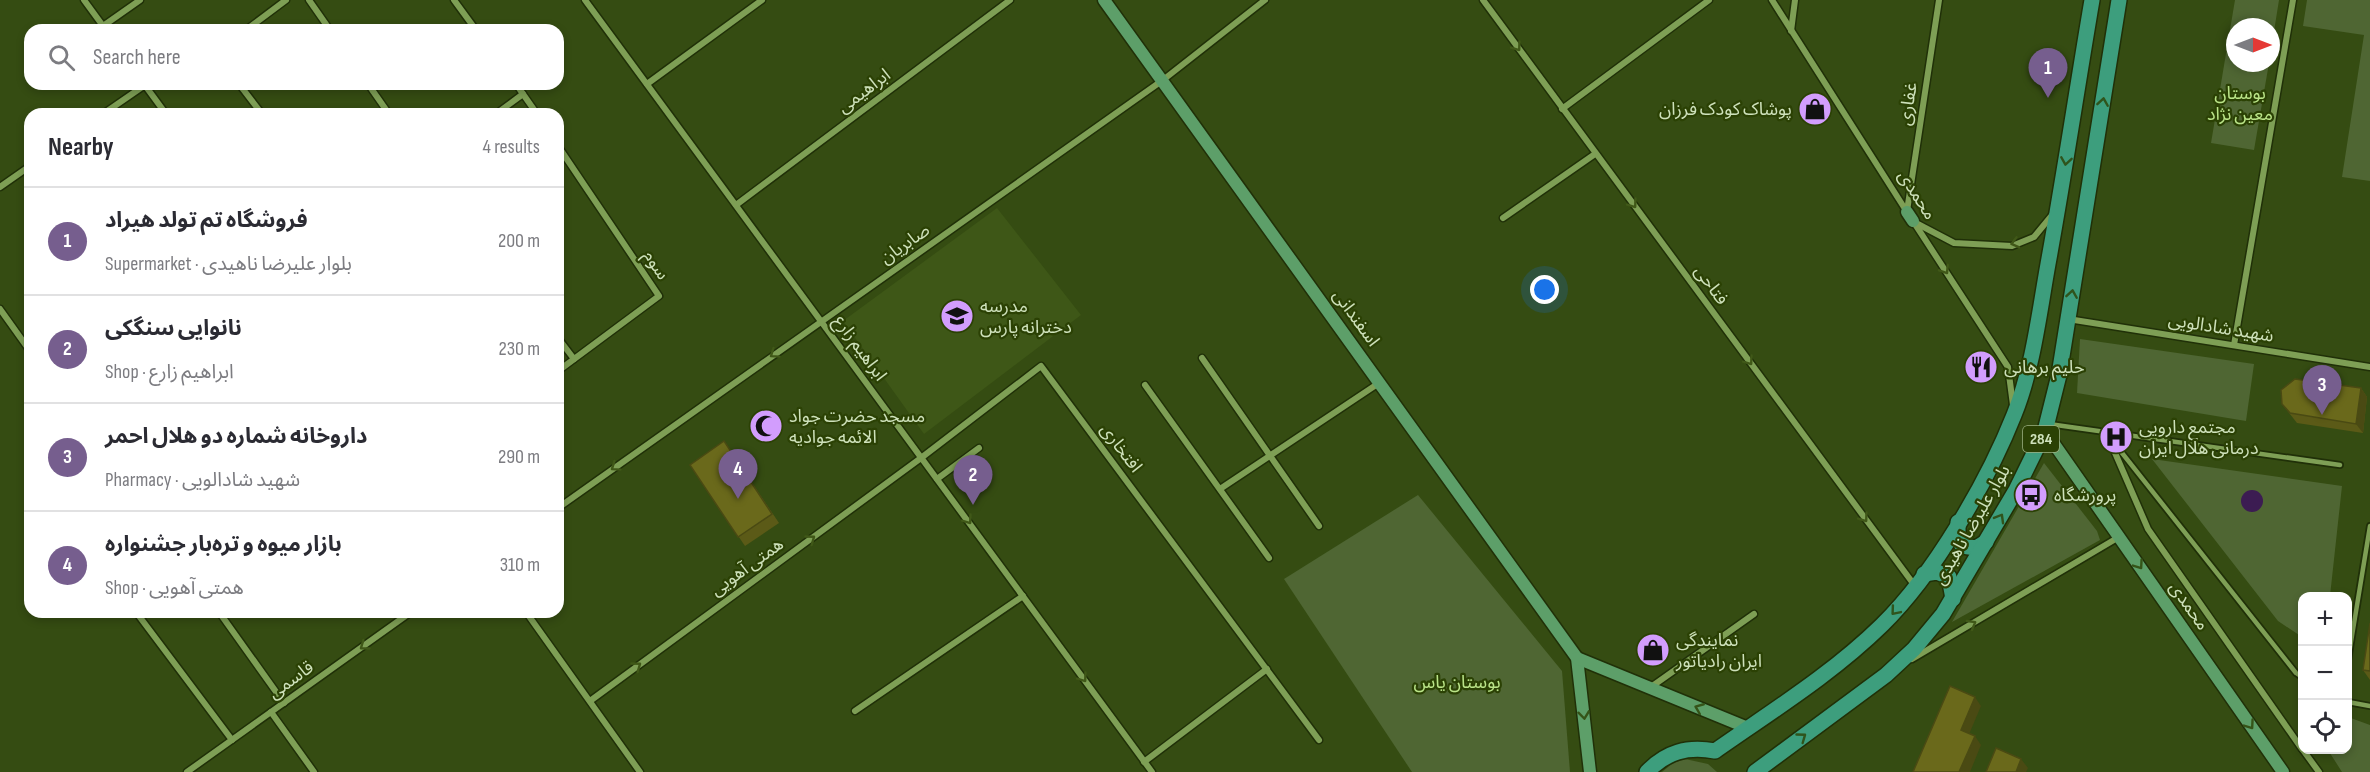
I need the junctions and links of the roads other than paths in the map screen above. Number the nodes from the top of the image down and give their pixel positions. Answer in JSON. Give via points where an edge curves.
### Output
{"nodes":[{"id":1,"x":84,"y":0,"type":"edge"},
{"id":2,"x":140,"y":0,"type":"edge"},
{"id":3,"x":286,"y":0,"type":"edge"},
{"id":4,"x":309,"y":0,"type":"edge"},
{"id":5,"x":454,"y":0,"type":"edge"},
{"id":6,"x":585,"y":0,"type":"edge"},
{"id":7,"x":762,"y":0,"type":"edge"},
{"id":8,"x":1010,"y":0,"type":"edge"},
{"id":9,"x":1104,"y":0,"type":"edge"},
{"id":10,"x":1265,"y":0,"type":"edge"},
{"id":11,"x":1483,"y":0,"type":"edge"},
{"id":12,"x":1709,"y":0,"type":"edge"},
{"id":13,"x":1772,"y":0,"type":"edge"},
{"id":14,"x":1795,"y":0,"type":"edge"},
{"id":15,"x":1939,"y":0,"type":"edge"},
{"id":16,"x":2092,"y":0,"type":"edge"},
{"id":17,"x":2119,"y":0,"type":"edge"},
{"id":18,"x":2293,"y":0,"type":"edge"},
{"id":19,"x":101,"y":24,"type":"edge"},
{"id":20,"x":109,"y":24,"type":"edge"},
{"id":21,"x":254,"y":24,"type":"edge"},
{"id":22,"x":326,"y":24,"type":"edge"},
{"id":23,"x":472,"y":24,"type":"edge"},
{"id":24,"x":1790,"y":32,"type":"junction"},
{"id":25,"x":1163,"y":80,"type":"junction"},
{"id":26,"x":647,"y":84,"type":"junction"},
{"id":27,"x":136,"y":90,"type":"edge"},
{"id":28,"x":148,"y":90,"type":"edge"},
{"id":29,"x":244,"y":90,"type":"edge"},
{"id":30,"x":372,"y":90,"type":"edge"},
{"id":31,"x":520,"y":90,"type":"edge"},
{"id":32,"x":523,"y":94,"type":"junction"},
{"id":33,"x":111,"y":108,"type":"edge"},
{"id":34,"x":162,"y":108,"type":"edge"},
{"id":35,"x":257,"y":108,"type":"edge"},
{"id":36,"x":385,"y":108,"type":"edge"},
{"id":37,"x":504,"y":108,"type":"edge"},
{"id":38,"x":533,"y":108,"type":"edge"},
{"id":39,"x":1562,"y":109,"type":"junction"},
{"id":40,"x":1595,"y":154,"type":"junction"},
{"id":41,"x":564,"y":155,"type":"edge"},
{"id":42,"x":24,"y":170,"type":"edge"},
{"id":43,"x":0,"y":187,"type":"edge"},
{"id":44,"x":736,"y":205,"type":"junction"},
{"id":45,"x":2058,"y":208,"type":"junction"},
{"id":46,"x":1910,"y":216,"type":"junction"},
{"id":47,"x":1503,"y":218,"type":"dead end"},
{"id":48,"x":0,"y":309,"type":"edge"},
{"id":49,"x":2068,"y":319,"type":"junction"},
{"id":50,"x":822,"y":320,"type":"junction"},
{"id":51,"x":24,"y":343,"type":"edge"},
{"id":52,"x":2234,"y":345,"type":"junction"},
{"id":53,"x":564,"y":346,"type":"edge"},
{"id":54,"x":1202,"y":358,"type":"dead end"},
{"id":55,"x":574,"y":359,"type":"junction"},
{"id":56,"x":564,"y":366,"type":"edge"},
{"id":57,"x":2370,"y":367,"type":"edge"},
{"id":58,"x":1380,"y":383,"type":"junction"},
{"id":59,"x":1145,"y":385,"type":"dead end"},
{"id":60,"x":2014,"y":415,"type":"junction"},
{"id":61,"x":2046,"y":427,"type":"junction"},
{"id":62,"x":2106,"y":432,"type":"junction"},
{"id":63,"x":979,"y":448,"type":"dead end"},
{"id":64,"x":1270,"y":455,"type":"junction"},
{"id":65,"x":921,"y":458,"type":"junction"},
{"id":66,"x":2340,"y":465,"type":"dead end"},
{"id":67,"x":937,"y":479,"type":"junction"},
{"id":68,"x":1220,"y":489,"type":"junction"},
{"id":69,"x":564,"y":504,"type":"edge"},
{"id":70,"x":1958,"y":522,"type":"junction"},
{"id":71,"x":1319,"y":526,"type":"dead end"},
{"id":72,"x":2370,"y":526,"type":"edge"},
{"id":73,"x":2119,"y":537,"type":"junction"},
{"id":74,"x":1986,"y":542,"type":"junction"},
{"id":75,"x":1269,"y":558,"type":"dead end"},
{"id":76,"x":1924,"y":574,"type":"junction"},
{"id":77,"x":1915,"y":587,"type":"junction"},
{"id":78,"x":1023,"y":596,"type":"junction"},
{"id":79,"x":1953,"y":598,"type":"junction"},
{"id":80,"x":1754,"y":614,"type":"dead end"},
{"id":81,"x":140,"y":618,"type":"edge"},
{"id":82,"x":223,"y":618,"type":"edge"},
{"id":83,"x":403,"y":618,"type":"edge"},
{"id":84,"x":530,"y":618,"type":"edge"},
{"id":85,"x":2350,"y":646,"type":"edge"},
{"id":86,"x":1577,"y":658,"type":"junction"},
{"id":87,"x":1267,"y":669,"type":"junction"},
{"id":88,"x":2298,"y":672,"type":"edge"},
{"id":89,"x":1886,"y":675,"type":"junction"},
{"id":90,"x":1650,"y":688,"type":"junction"},
{"id":91,"x":590,"y":701,"type":"junction"},
{"id":92,"x":284,"y":703,"type":"junction"},
{"id":93,"x":2352,"y":703,"type":"edge"},
{"id":94,"x":2370,"y":706,"type":"edge"},
{"id":95,"x":855,"y":711,"type":"dead end"},
{"id":96,"x":271,"y":712,"type":"junction"},
{"id":97,"x":1748,"y":728,"type":"junction"},
{"id":98,"x":232,"y":740,"type":"junction"},
{"id":99,"x":1319,"y":740,"type":"dead end"},
{"id":100,"x":2298,"y":742,"type":"edge"},
{"id":101,"x":2306,"y":754,"type":"edge"},
{"id":102,"x":1144,"y":762,"type":"junction"},
{"id":103,"x":1770,"y":766,"type":"edge"},
{"id":104,"x":187,"y":772,"type":"edge"},
{"id":105,"x":314,"y":772,"type":"edge"},
{"id":106,"x":640,"y":772,"type":"edge"},
{"id":107,"x":1152,"y":772,"type":"edge"},
{"id":108,"x":1590,"y":772,"type":"edge"},
{"id":109,"x":1647,"y":772,"type":"edge"},
{"id":110,"x":1755,"y":772,"type":"edge"},
{"id":111,"x":2283,"y":772,"type":"edge"},
{"id":112,"x":2319,"y":772,"type":"edge"}],
"edges":[{"from":1,"to":19,"type":"street"},
{"from":2,"to":20,"type":"street"},
{"from":3,"to":21,"type":"street"},
{"from":4,"to":22,"type":"street"},
{"from":5,"to":23,"type":"street"},
{"from":6,"to":26,"type":"street","name":"ابراهیم زارع"},
{"from":7,"to":26,"type":"street"},
{"from":8,"to":44,"type":"street","name":"ابراهیمی"},
{"from":9,"to":25,"type":"main road","name":"اسفندانی"},
{"from":10,"to":25,"type":"street","name":"صابریان"},
{"from":11,"to":39,"type":"street","name":"فتاحی","one_way":true},
{"from":12,"to":39,"type":"street"},
{"from":13,"to":24,"type":"street","name":"محمدی"},
{"from":14,"to":24,"type":"street"},
{"from":15,"to":46,"type":"street","name":"غفاری"},
{"from":16,"to":45,"type":"main road","name":"بلوار علیرضا ناهیدی","number":"284","one_way":true},
{"from":49,"to":17,"type":"main road","name":"بلوار علیرضا ناهیدی","number":"284","one_way":true},
{"from":18,"to":52,"type":"street"},
{"from":24,"to":46,"type":"street","name":"محمدی"},
{"from":25,"to":50,"type":"street","name":"صابریان"},
{"from":25,"to":58,"type":"main road","name":"اسفندانی"},
{"from":26,"to":44,"type":"street","name":"ابراهیم زارع"},
{"from":27,"to":33,"type":"street"},
{"from":28,"to":34,"type":"street"},
{"from":29,"to":35,"type":"street"},
{"from":30,"to":36,"type":"street"},
{"from":31,"to":32,"type":"street"},
{"from":32,"to":37,"type":"street"},
{"from":32,"to":38,"type":"street"},
{"from":39,"to":40,"type":"street","name":"فتاحی"},
{"from":40,"to":47,"type":"street"},
{"from":40,"to":77,"type":"street","name":"فتاحی","one_way":true},
{"from":41,"to":55,"type":"street","name":"سوم","via":[[658,296]]},
{"from":42,"to":43,"type":"street"},
{"from":44,"to":50,"type":"street","name":"ابراهیم زارع"},
{"from":45,"to":46,"type":"street","one_way":true,"via":[[2034,237],[2012,246],[1954,243]]},
{"from":45,"to":60,"type":"main road","name":"بلوار علیرضا ناهیدی","number":"284","via":[[2028,372]]},
{"from":46,"to":60,"type":"street","name":"محمدی","one_way":true,"via":[[2008,367]]},
{"from":48,"to":51,"type":"street"},
{"from":49,"to":52,"type":"street","name":"شهید شادالویی"},
{"from":49,"to":61,"type":"main road","name":"بلوار علیرضا ناهیدی","number":"284"},
{"from":50,"to":65,"type":"street","name":"ابراهیم زارع"},
{"from":50,"to":69,"type":"street","name":"صابریان","one_way":true},
{"from":52,"to":57,"type":"street","name":"شهید شادالویی"},
{"from":53,"to":55,"type":"street"},
{"from":54,"to":64,"type":"street"},
{"from":55,"to":56,"type":"street","name":"سوم"},
{"from":58,"to":64,"type":"street"},
{"from":58,"to":86,"type":"main road","name":"اسفندانی"},
{"from":59,"to":68,"type":"street"},
{"from":60,"to":70,"type":"main road","name":"بلوار علیرضا ناهیدی","number":"284"},
{"from":61,"to":62,"type":"lane"},
{"from":61,"to":73,"type":"main road","name":"محمدی"},
{"from":74,"to":61,"type":"main road","name":"بلوار علیرضا ناهیدی","number":"284","one_way":true},
{"from":62,"to":66,"type":"lane"},
{"from":62,"to":88,"type":"lane"},
{"from":62,"to":100,"type":"street","via":[[2148,529]]},
{"from":63,"to":67,"type":"street"},
{"from":64,"to":68,"type":"street"},
{"from":64,"to":71,"type":"street"},
{"from":65,"to":67,"type":"street","name":"ابراهیم زارع"},
{"from":65,"to":87,"type":"street","name":"افتخاری","via":[[1041,366]]},
{"from":91,"to":65,"type":"street","name":"همتی آهویی","one_way":true},
{"from":67,"to":78,"type":"street","name":"ابراهیم زارع","one_way":true},
{"from":68,"to":75,"type":"street"},
{"from":70,"to":74,"type":"main road","via":[[1962,546],[1976,548]]},
{"from":70,"to":76,"type":"main road","name":"بلوار علیرضا ناهیدی","number":"284"},
{"from":72,"to":85,"type":"lane"},
{"from":89,"to":73,"type":"street","one_way":true},
{"from":73,"to":111,"type":"main road","name":"محمدی","one_way":true},
{"from":74,"to":79,"type":"main road","name":"بلوار علیرضا ناهیدی","number":"284"},
{"from":76,"to":77,"type":"main road","name":"بلوار علیرضا ناهیدی","number":"284"},
{"from":76,"to":79,"type":"main road","via":[[1936,572],[1949,577]]},
{"from":77,"to":97,"type":"main road","name":"بلوار علیرضا ناهیدی","number":"284","one_way":true,"via":[[1884,624],[1851,654]]},
{"from":78,"to":95,"type":"street"},
{"from":78,"to":102,"type":"street","name":"ابراهیم زارع","one_way":true},
{"from":79,"to":89,"type":"main road","name":"بلوار علیرضا ناهیدی","number":"284","via":[[1914,649]]},
{"from":80,"to":90,"type":"street"},
{"from":81,"to":98,"type":"street"},
{"from":82,"to":92,"type":"street"},
{"from":83,"to":92,"type":"street","name":"قاسمی","one_way":true},
{"from":84,"to":91,"type":"street"},
{"from":86,"to":90,"type":"main road"},
{"from":86,"to":108,"type":"main road","one_way":true},
{"from":87,"to":99,"type":"street","name":"افتخاری"},
{"from":87,"to":102,"type":"street"},
{"from":103,"to":89,"type":"main road","name":"بلوار علیرضا ناهیدی","number":"284","one_way":true},
{"from":97,"to":90,"type":"main road","one_way":true},
{"from":91,"to":106,"type":"street"},
{"from":92,"to":96,"type":"street","name":"قاسمی"},
{"from":93,"to":94,"type":"lane"},
{"from":96,"to":98,"type":"street","name":"قاسمی"},
{"from":96,"to":105,"type":"street"},
{"from":97,"to":109,"type":"main road","name":"بلوار علیرضا ناهیدی","number":"284","via":[[1715,751],[1696,747],[1680,750],[1661,758]]},
{"from":98,"to":104,"type":"street","name":"قاسمی"},
{"from":101,"to":112,"type":"street"},
{"from":102,"to":107,"type":"street","name":"ابراهیم زارع"},
{"from":103,"to":110,"type":"main road","name":"بلوار علیرضا ناهیدی","number":"284"}]}
